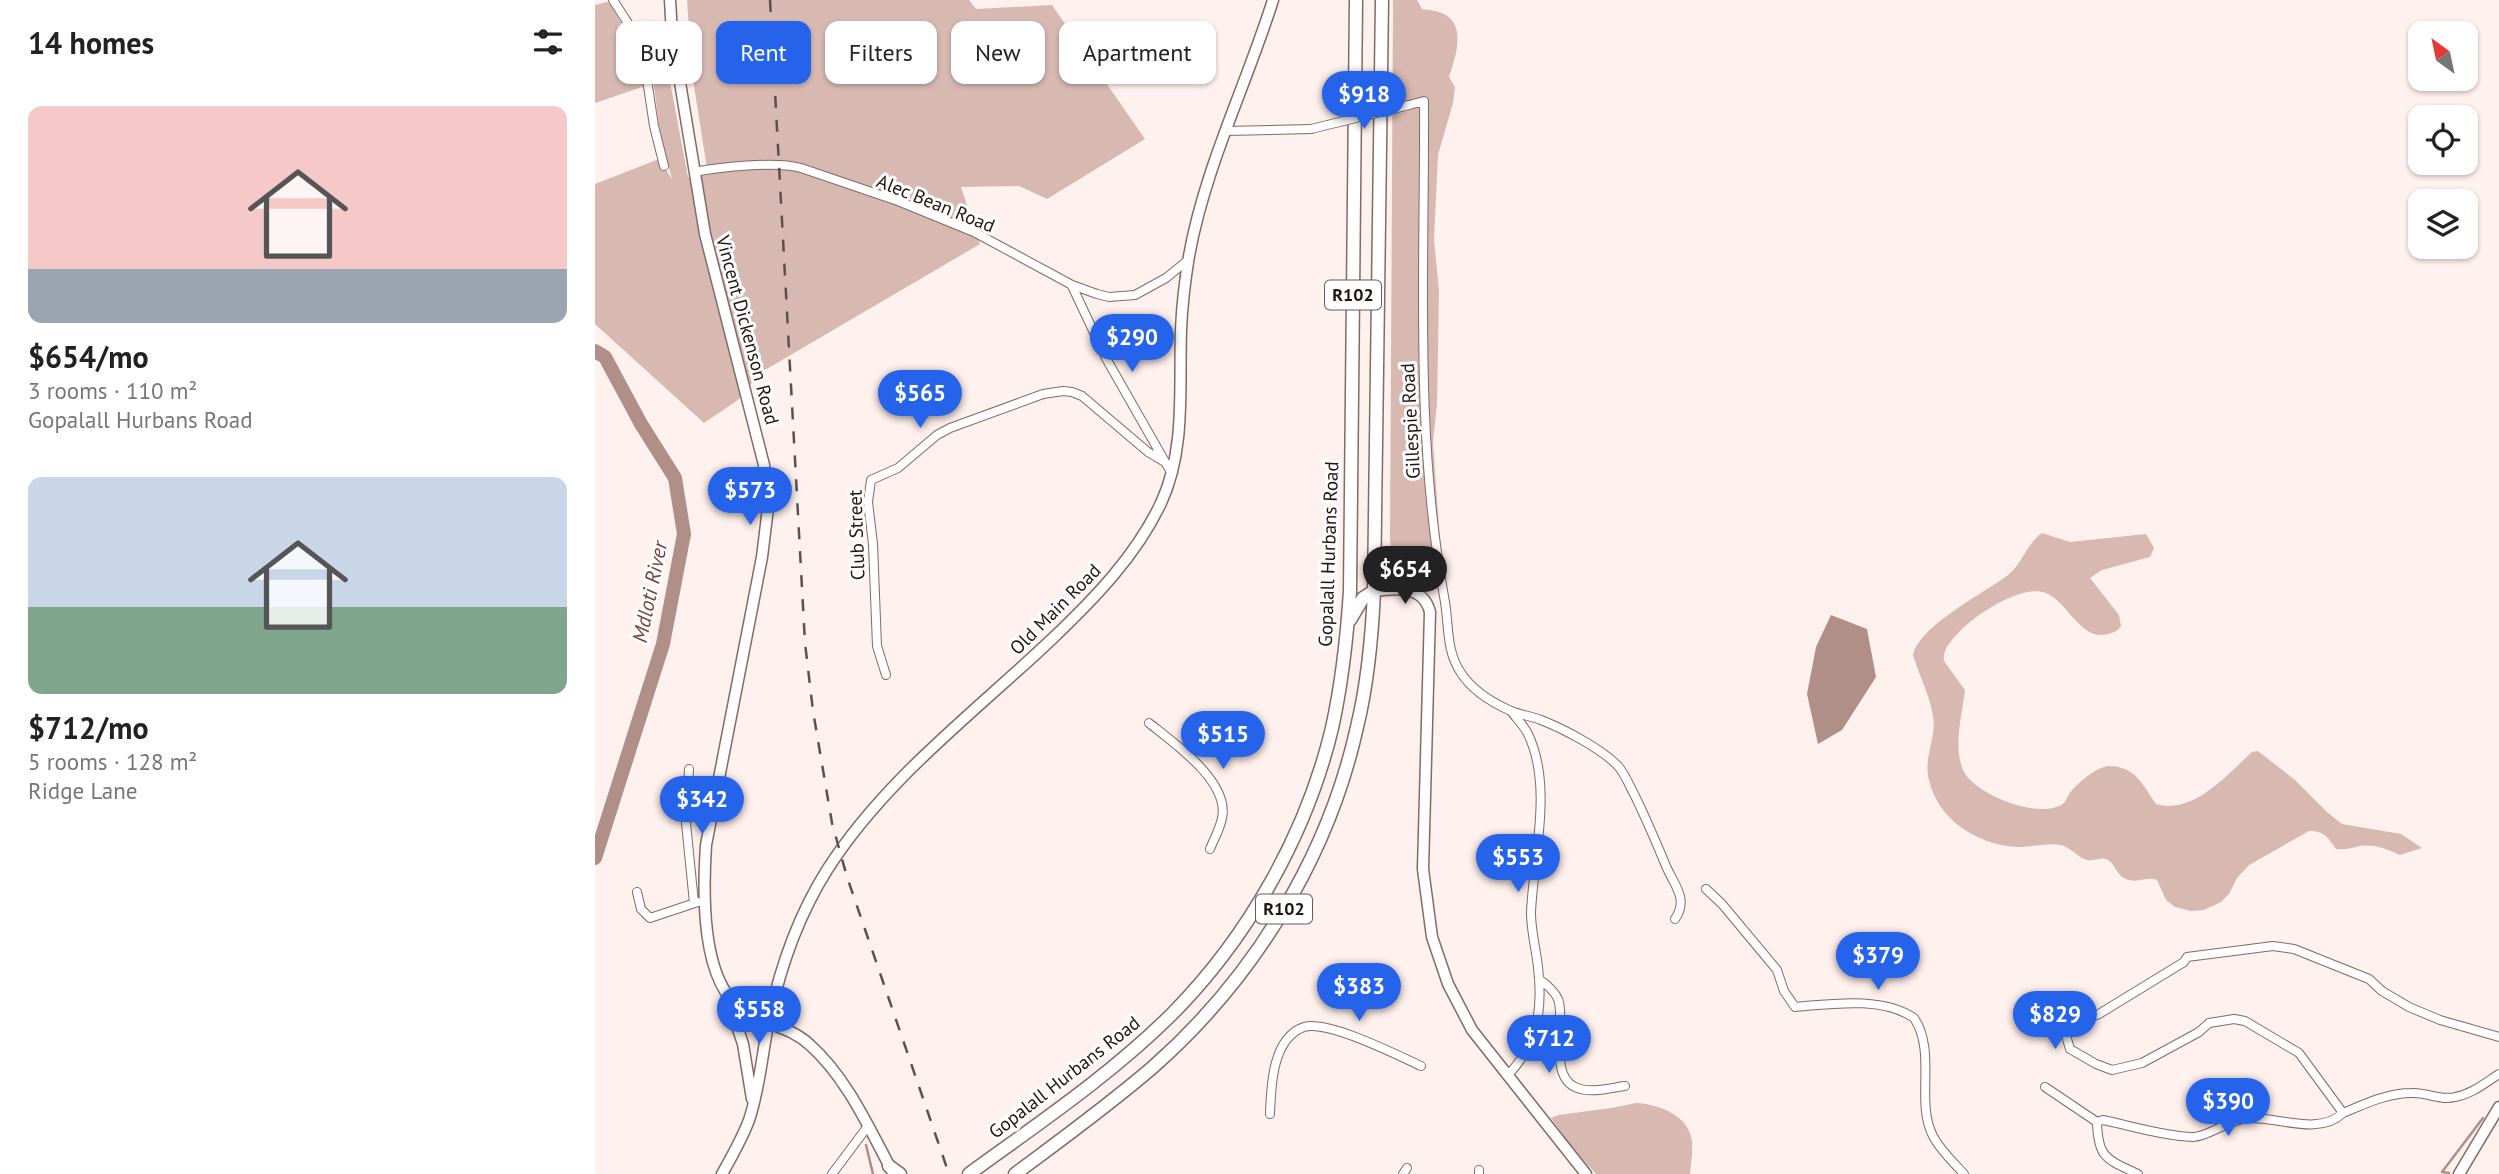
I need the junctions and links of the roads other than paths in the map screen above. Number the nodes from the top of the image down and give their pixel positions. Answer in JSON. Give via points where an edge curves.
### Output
{"nodes":[{"id":1,"x":613,"y":0,"type":"edge"},
{"id":2,"x":670,"y":0,"type":"edge"},
{"id":3,"x":1273,"y":0,"type":"edge"},
{"id":4,"x":1356,"y":0,"type":"edge"},
{"id":5,"x":1382,"y":0,"type":"edge"},
{"id":6,"x":1225,"y":131,"type":"junction"},
{"id":7,"x":664,"y":166,"type":"dead end"},
{"id":8,"x":694,"y":172,"type":"junction"},
{"id":9,"x":1188,"y":260,"type":"junction"},
{"id":10,"x":1072,"y":285,"type":"junction"},
{"id":11,"x":1163,"y":461,"type":"junction"},
{"id":12,"x":1172,"y":474,"type":"junction"},
{"id":13,"x":1349,"y":574,"type":"junction"},
{"id":14,"x":1374,"y":591,"type":"junction"},
{"id":15,"x":1348,"y":624,"type":"junction"},
{"id":16,"x":886,"y":674,"type":"dead end"},
{"id":17,"x":1511,"y":711,"type":"junction"},
{"id":18,"x":1534,"y":717,"type":"junction"},
{"id":19,"x":1149,"y":723,"type":"dead end"},
{"id":20,"x":1526,"y":731,"type":"junction"},
{"id":21,"x":689,"y":769,"type":"dead end"},
{"id":22,"x":1210,"y":849,"type":"dead end"},
{"id":23,"x":1706,"y":889,"type":"dead end"},
{"id":24,"x":637,"y":892,"type":"dead end"},
{"id":25,"x":699,"y":902,"type":"junction"},
{"id":26,"x":1675,"y":919,"type":"dead end"},
{"id":27,"x":1539,"y":979,"type":"junction"},
{"id":28,"x":728,"y":996,"type":"junction"},
{"id":29,"x":768,"y":1023,"type":"junction"},
{"id":30,"x":2499,"y":1037,"type":"edge"},
{"id":31,"x":1421,"y":1066,"type":"dead end"},
{"id":32,"x":2499,"y":1074,"type":"edge"},
{"id":33,"x":1507,"y":1076,"type":"junction"},
{"id":34,"x":1625,"y":1086,"type":"dead end"},
{"id":35,"x":2045,"y":1087,"type":"dead end"},
{"id":36,"x":753,"y":1106,"type":"junction"},
{"id":37,"x":2499,"y":1107,"type":"edge"},
{"id":38,"x":2343,"y":1113,"type":"junction"},
{"id":39,"x":1271,"y":1114,"type":"dead end"},
{"id":40,"x":2097,"y":1122,"type":"junction"},
{"id":41,"x":868,"y":1126,"type":"junction"},
{"id":42,"x":893,"y":1172,"type":"edge"},
{"id":43,"x":722,"y":1174,"type":"edge"},
{"id":44,"x":832,"y":1174,"type":"edge"},
{"id":45,"x":969,"y":1174,"type":"edge"},
{"id":46,"x":1015,"y":1174,"type":"edge"},
{"id":47,"x":1586,"y":1174,"type":"edge"},
{"id":48,"x":1964,"y":1174,"type":"edge"},
{"id":49,"x":2138,"y":1174,"type":"edge"},
{"id":50,"x":2459,"y":1174,"type":"edge"}],
"edges":[{"from":1,"to":7,"type":"street","via":[[643,53]]},
{"from":2,"to":8,"type":"street","name":"Vincent Dickenson Road"},
{"from":3,"to":6,"type":"street","name":"Old Main Road"},
{"from":4,"to":13,"type":"main road","name":"Gopalall Hurbans Road","number":"R102"},
{"from":5,"to":14,"type":"main road","number":"R102"},
{"from":6,"to":9,"type":"street","name":"Old Main Road","via":[[1202,198]]},
{"from":6,"to":17,"type":"street","name":"Gillespie Road","bridge":true,"via":[[1311,129],[1424,101],[1424,418],[1448,636],[1455,664],[1475,689]]},
{"from":8,"to":10,"type":"street","name":"Alec Bean Road","via":[[789,165],[813,172],[974,232]]},
{"from":8,"to":25,"type":"street","name":"Vincent Dickenson Road","via":[[712,267],[764,465],[768,508],[710,814]]},
{"from":9,"to":10,"type":"street","name":"Alec Bean Road","via":[[1135,295],[1109,297]]},
{"from":9,"to":12,"type":"street","name":"Old Main Road"},
{"from":10,"to":11,"type":"street"},
{"from":11,"to":12,"type":"street"},
{"from":11,"to":16,"type":"street","name":"Club Street","via":[[1081,396],[1063,391],[1026,399],[950,428],[898,468],[873,478],[868,502],[875,617],[877,646]]},
{"from":12,"to":29,"type":"street","name":"Old Main Road","via":[[1157,512],[1108,583],[921,758],[848,841],[799,923]]},
{"from":13,"to":14,"type":"main road","via":[[1362,588]]},
{"from":13,"to":15,"type":"main road","name":"Gopalall Hurbans Road","number":"R102"},
{"from":14,"to":15,"type":"main road","via":[[1363,598]]},
{"from":14,"to":33,"type":"street","via":[[1413,591],[1428,604],[1423,869],[1430,926],[1459,1009]]},
{"from":14,"to":46,"type":"main road","number":"R102","via":[[1367,674],[1351,750],[1323,831],[1284,909],[1234,981],[1175,1046]]},
{"from":15,"to":45,"type":"main road","name":"Gopalall Hurbans Road","number":"R102","via":[[1336,708],[1322,764],[1290,844],[1250,915],[1196,988],[1147,1038]]},
{"from":17,"to":18,"type":"street"},
{"from":17,"to":20,"type":"street"},
{"from":18,"to":20,"type":"street"},
{"from":18,"to":26,"type":"street","via":[[1596,750],[1622,771],[1680,892],[1681,906]]},
{"from":19,"to":22,"type":"street","via":[[1213,782],[1222,818]]},
{"from":20,"to":27,"type":"street","via":[[1541,809],[1531,913]]},
{"from":21,"to":25,"type":"street","via":[[686,823]]},
{"from":23,"to":48,"type":"street","via":[[1777,970],[1795,1007],[1857,1003],[1898,1010],[1914,1018],[1924,1050],[1927,1114],[1933,1136]]},
{"from":24,"to":25,"type":"street","via":[[641,909],[650,918]]},
{"from":25,"to":28,"type":"street","name":"Vincent Dickenson Road"},
{"from":27,"to":33,"type":"street","via":[[1532,1040]]},
{"from":27,"to":34,"type":"street","via":[[1559,1001],[1561,1063],[1570,1083],[1587,1090]]},
{"from":28,"to":29,"type":"street","via":[[743,1011]]},
{"from":28,"to":36,"type":"street","name":"Vincent Dickenson Road","via":[[743,1045]]},
{"from":29,"to":36,"type":"street","name":"Old Main Road"},
{"from":29,"to":41,"type":"street","via":[[799,1035],[813,1047],[841,1081]]},
{"from":30,"to":38,"type":"street","via":[[2440,1020],[2409,1007],[2369,979],[2294,949],[2273,946],[2187,957],[2099,1014],[2064,1029],[2070,1049],[2112,1070],[2142,1063],[2209,1023],[2245,1021],[2299,1052]]},
{"from":31,"to":39,"type":"street","via":[[1349,1035],[1306,1027],[1295,1032],[1281,1051]]},
{"from":32,"to":38,"type":"street","via":[[2454,1098],[2415,1092],[2390,1095]]},
{"from":33,"to":47,"type":"street"},
{"from":35,"to":40,"type":"street"},
{"from":36,"to":43,"type":"street","name":"Old Main Road"},
{"from":37,"to":50,"type":"street"},
{"from":38,"to":40,"type":"street","via":[[2335,1121],[2319,1125],[2248,1118],[2196,1137]]},
{"from":40,"to":49,"type":"street","via":[[2097,1141],[2104,1155]]},
{"from":41,"to":42,"type":"street"},
{"from":41,"to":44,"type":"street"}]}
